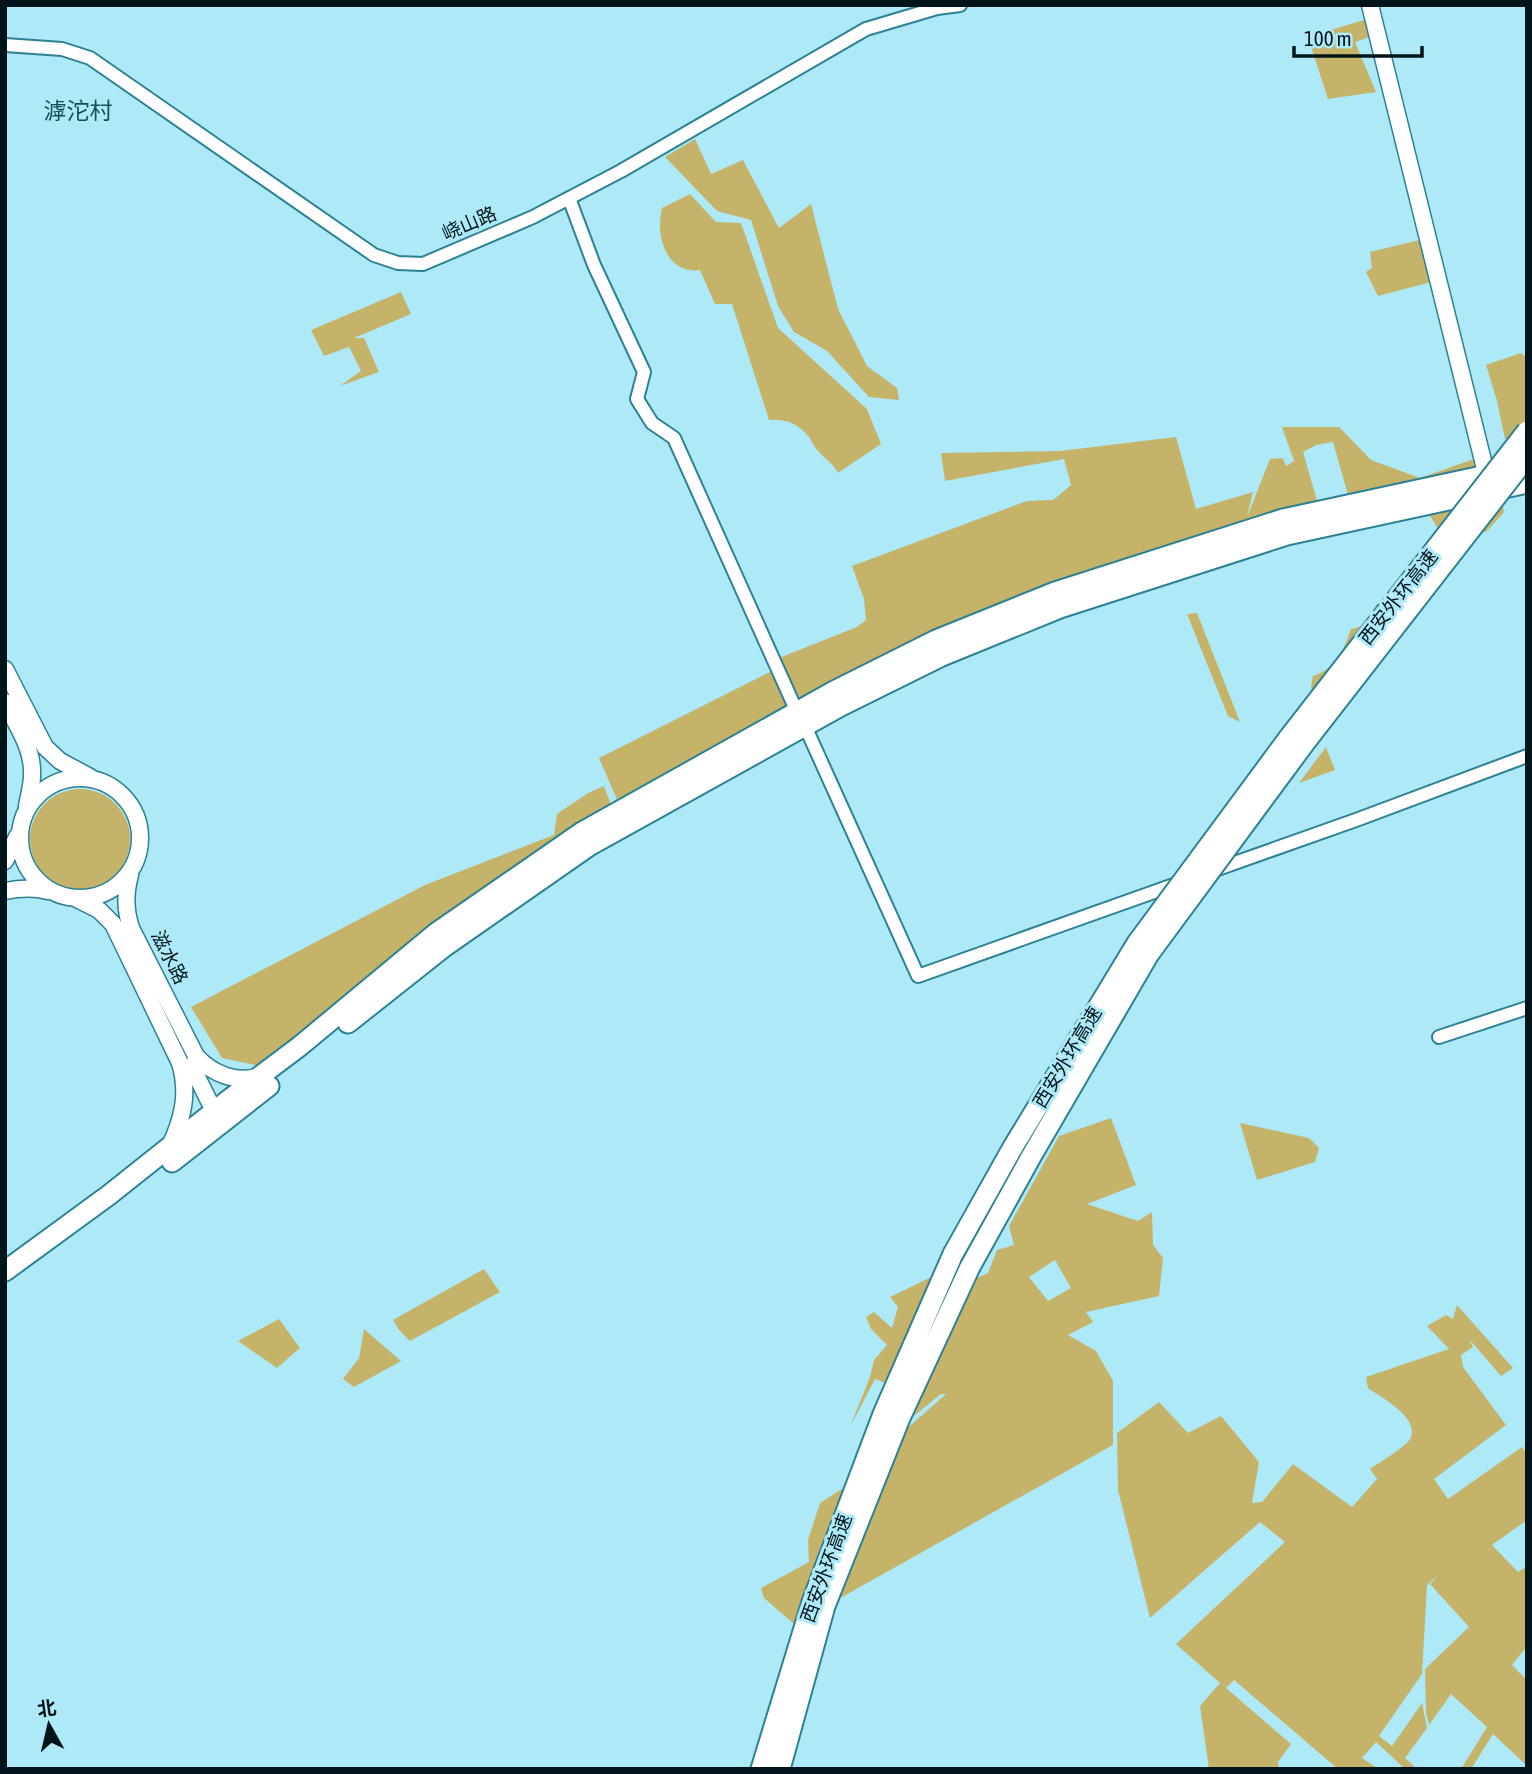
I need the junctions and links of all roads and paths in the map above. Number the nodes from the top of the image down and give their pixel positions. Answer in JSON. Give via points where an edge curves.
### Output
{"nodes":[{"id":1,"x":960,"y":5,"type":"edge"},
{"id":2,"x":1370,"y":5,"type":"edge"},
{"id":3,"x":1382,"y":5,"type":"edge"},
{"id":4,"x":5,"y":45,"type":"edge"},
{"id":5,"x":569,"y":198,"type":"junction"},
{"id":6,"x":1527,"y":431,"type":"edge"},
{"id":7,"x":1527,"y":457,"type":"edge"},
{"id":8,"x":1527,"y":466,"type":"edge"},
{"id":9,"x":1494,"y":482,"type":"junction"},
{"id":10,"x":1527,"y":483,"type":"edge"},
{"id":11,"x":5,"y":669,"type":"edge"},
{"id":12,"x":5,"y":702,"type":"edge"},
{"id":13,"x":801,"y":719,"type":"junction"},
{"id":14,"x":1527,"y":756,"type":"edge"},
{"id":15,"x":105,"y":784,"type":"junction"},
{"id":16,"x":26,"y":811,"type":"junction"},
{"id":17,"x":20,"y":830,"type":"junction"},
{"id":18,"x":5,"y":861,"type":"edge"},
{"id":19,"x":130,"y":872,"type":"junction"},
{"id":20,"x":5,"y":891,"type":"edge"},
{"id":21,"x":57,"y":894,"type":"junction"},
{"id":22,"x":77,"y":899,"type":"junction"},
{"id":23,"x":1527,"y":1008,"type":"edge"},
{"id":24,"x":1439,"y":1037,"type":"dead end"},
{"id":25,"x":190,"y":1063,"type":"junction"},
{"id":26,"x":264,"y":1074,"type":"junction"},
{"id":27,"x":218,"y":1118,"type":"junction"},
{"id":28,"x":169,"y":1149,"type":"junction"},
{"id":29,"x":5,"y":1271,"type":"edge"},
{"id":30,"x":5,"y":1286,"type":"edge"},
{"id":31,"x":761,"y":1769,"type":"edge"},
{"id":32,"x":780,"y":1769,"type":"edge"}],
"edges":[{"from":1,"to":5,"type":"street","name":"峣山路","via":[[866,29]]},
{"from":2,"to":9,"type":"main road"},
{"from":3,"to":9,"type":"main road"},
{"from":4,"to":5,"type":"street","name":"峣山路","via":[[62,48],[90,58],[374,255],[398,263],[423,264]]},
{"from":5,"to":13,"type":"street","via":[[594,265],[645,372],[637,398],[652,423],[674,438]]},
{"from":6,"to":31,"type":"highway","name":"西安外环高速","bridge":true,"via":[[1290,736],[1137,943],[1013,1147],[953,1254],[883,1414],[812,1602]]},
{"from":7,"to":32,"type":"highway","name":"西安外环高速","bridge":true,"via":[[1304,744],[1149,954],[1032,1155],[970,1267],[900,1418],[825,1606]]},
{"from":8,"to":9,"type":"highway"},
{"from":9,"to":10,"type":"highway"},
{"from":9,"to":13,"type":"highway","via":[[1287,535],[1060,608],[942,656],[841,706]]},
{"from":11,"to":15,"type":"main road","via":[[45,747],[60,761]]},
{"from":12,"to":16,"type":"main road","via":[[31,760]]},
{"from":13,"to":14,"type":"street","via":[[918,976]]},
{"from":13,"to":26,"type":"highway","via":[[582,832],[436,933]]},
{"from":13,"to":27,"type":"highway","via":[[589,846],[444,947]]},
{"from":15,"to":16,"type":"main road","via":[[71,779],[53,785]]},
{"from":15,"to":19,"type":"main road","via":[[124,797],[141,833],[139,854]]},
{"from":16,"to":17,"type":"main road"},
{"from":17,"to":18,"type":"main road"},
{"from":17,"to":21,"type":"main road","via":[[20,849],[27,867],[39,884]]},
{"from":19,"to":22,"type":"main road","via":[[116,887]]},
{"from":19,"to":25,"type":"main road","name":"滋水路","via":[[125,896],[131,928]]},
{"from":20,"to":21,"type":"main road","via":[[36,888]]},
{"from":21,"to":22,"type":"main road"},
{"from":22,"to":25,"type":"main road","name":"滋水路","via":[[113,924]]},
{"from":23,"to":24,"type":"street"},
{"from":25,"to":26,"type":"main road","via":[[227,1076]]},
{"from":25,"to":27,"type":"main road"},
{"from":25,"to":28,"type":"main road","via":[[184,1107]]},
{"from":26,"to":27,"type":"highway"},
{"from":27,"to":28,"type":"highway"},
{"from":27,"to":30,"type":"highway","via":[[115,1207]]},
{"from":28,"to":29,"type":"highway"}]}
